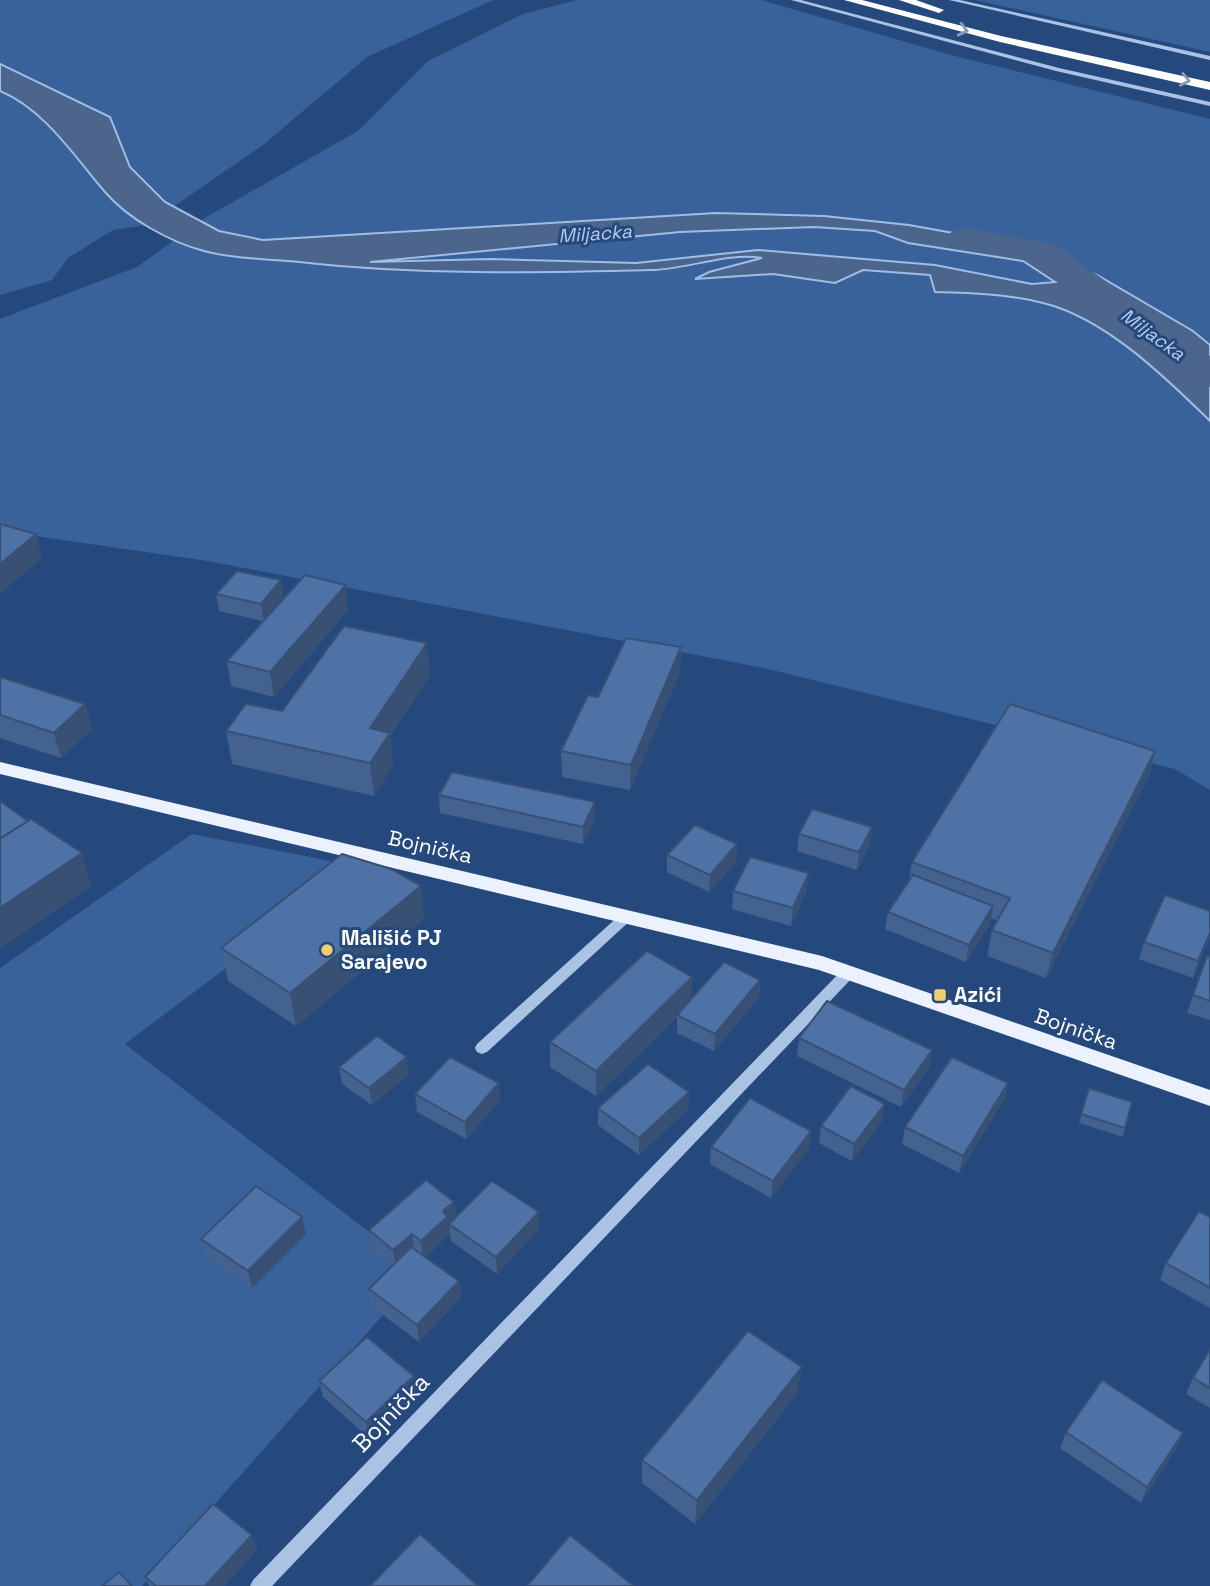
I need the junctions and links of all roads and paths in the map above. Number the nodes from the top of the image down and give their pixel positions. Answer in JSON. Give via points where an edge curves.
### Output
{"nodes":[{"id":1,"x":794,"y":0,"type":"edge"},
{"id":2,"x":849,"y":0,"type":"edge"},
{"id":3,"x":904,"y":0,"type":"edge"},
{"id":4,"x":952,"y":0,"type":"edge"},
{"id":5,"x":966,"y":17,"type":"dead end"},
{"id":6,"x":1029,"y":32,"type":"dead end"},
{"id":7,"x":1210,"y":58,"type":"edge"},
{"id":8,"x":1210,"y":73,"type":"edge"},
{"id":9,"x":1210,"y":86,"type":"edge"},
{"id":10,"x":1210,"y":104,"type":"edge"},
{"id":11,"x":0,"y":768,"type":"edge"},
{"id":12,"x":627,"y":916,"type":"junction"},
{"id":13,"x":849,"y":972,"type":"junction"},
{"id":14,"x":482,"y":1048,"type":"dead end"},
{"id":15,"x":1210,"y":1098,"type":"edge"},
{"id":16,"x":259,"y":1586,"type":"edge"}],
"edges":[{"from":1,"to":10,"type":"street","via":[[1058,70]]},
{"from":2,"to":9,"type":"highway","one_way":true},
{"from":3,"to":5,"type":"highway"},
{"from":4,"to":7,"type":"street"},
{"from":6,"to":8,"type":"highway"},
{"from":11,"to":12,"type":"main road","name":"Bojnička"},
{"from":12,"to":13,"type":"main road","name":"Bojnička"},
{"from":12,"to":14,"type":"street"},
{"from":13,"to":15,"type":"main road","name":"Bojnička"},
{"from":13,"to":16,"type":"street","name":"Bojnička"}]}
